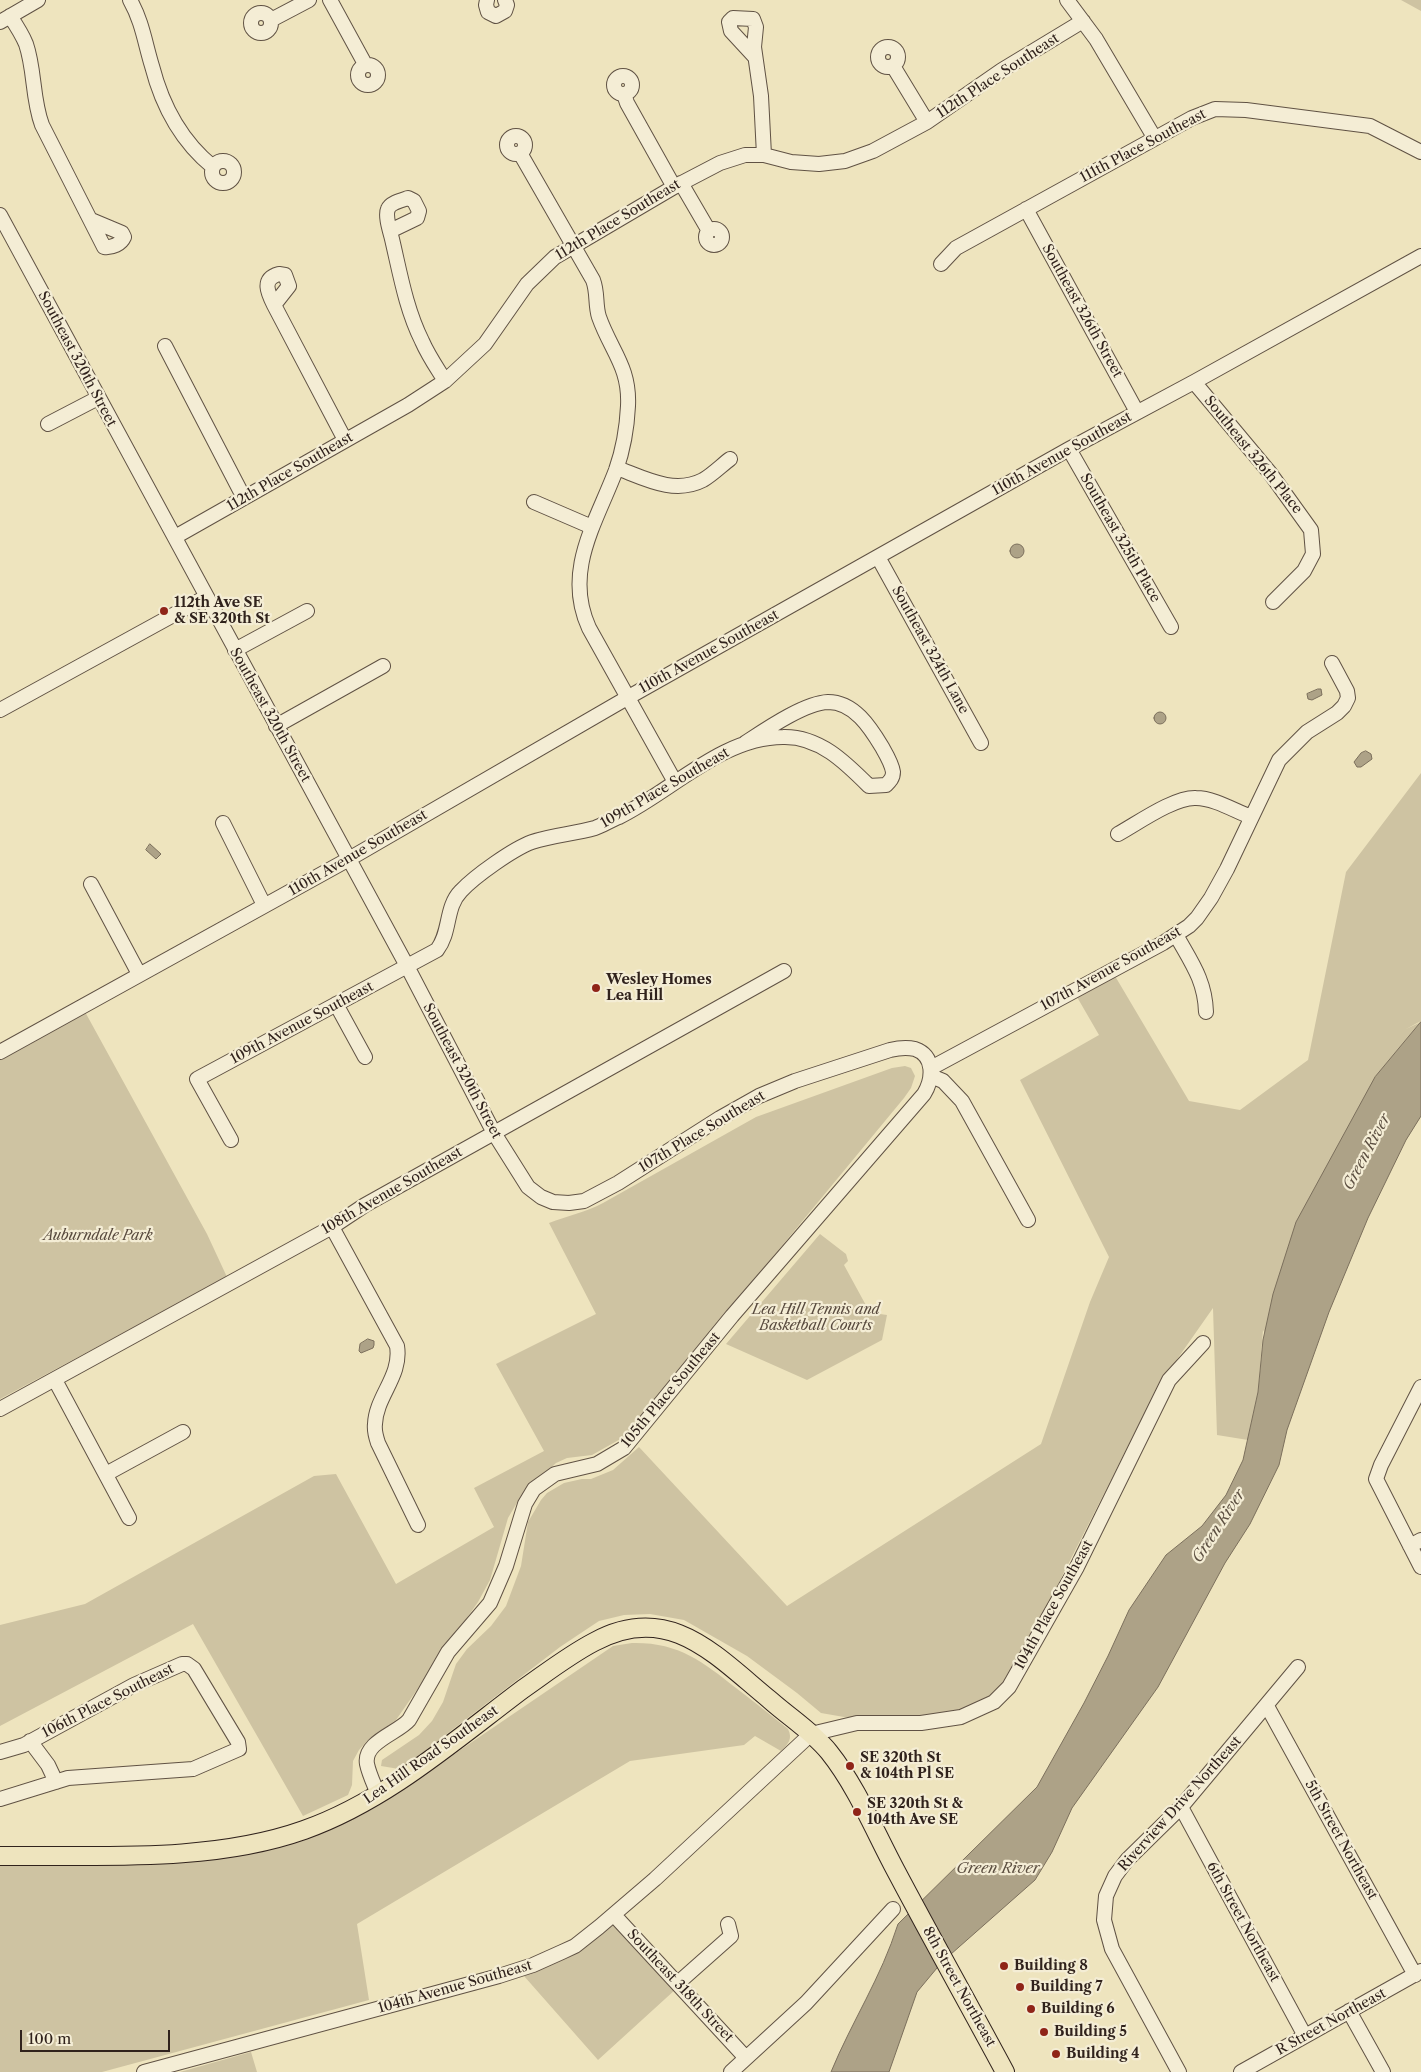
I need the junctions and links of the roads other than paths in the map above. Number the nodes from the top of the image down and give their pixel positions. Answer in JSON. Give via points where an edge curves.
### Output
{"nodes":[{"id":1,"x":38,"y":0,"type":"edge"},
{"id":2,"x":130,"y":0,"type":"edge"},
{"id":3,"x":310,"y":0,"type":"edge"},
{"id":4,"x":330,"y":0,"type":"edge"},
{"id":5,"x":505,"y":0,"type":"edge"},
{"id":6,"x":1067,"y":0,"type":"edge"},
{"id":7,"x":482,"y":2,"type":"edge"},
{"id":8,"x":5,"y":19,"type":"edge"},
{"id":9,"x":271,"y":20,"type":"dead end"},
{"id":10,"x":1083,"y":21,"type":"junction"},
{"id":11,"x":755,"y":57,"type":"dead end"},
{"id":12,"x":365,"y":64,"type":"dead end"},
{"id":13,"x":893,"y":66,"type":"dead end"},
{"id":14,"x":624,"y":94,"type":"dead end"},
{"id":15,"x":927,"y":122,"type":"junction"},
{"id":16,"x":1154,"y":137,"type":"junction"},
{"id":17,"x":1421,"y":152,"type":"edge"},
{"id":18,"x":520,"y":153,"type":"dead end"},
{"id":19,"x":764,"y":155,"type":"junction"},
{"id":20,"x":213,"y":167,"type":"dead end"},
{"id":21,"x":677,"y":185,"type":"junction"},
{"id":22,"x":1026,"y":209,"type":"junction"},
{"id":23,"x":0,"y":215,"type":"edge"},
{"id":24,"x":91,"y":220,"type":"dead end"},
{"id":25,"x":390,"y":231,"type":"dead end"},
{"id":26,"x":709,"y":231,"type":"dead end"},
{"id":27,"x":573,"y":246,"type":"junction"},
{"id":28,"x":1421,"y":256,"type":"edge"},
{"id":29,"x":941,"y":264,"type":"dead end"},
{"id":30,"x":274,"y":305,"type":"dead end"},
{"id":31,"x":164,"y":346,"type":"dead end"},
{"id":32,"x":445,"y":381,"type":"junction"},
{"id":33,"x":1194,"y":382,"type":"junction"},
{"id":34,"x":98,"y":398,"type":"junction"},
{"id":35,"x":1137,"y":412,"type":"junction"},
{"id":36,"x":48,"y":424,"type":"dead end"},
{"id":37,"x":345,"y":440,"type":"junction"},
{"id":38,"x":1069,"y":449,"type":"junction"},
{"id":39,"x":730,"y":458,"type":"dead end"},
{"id":40,"x":617,"y":468,"type":"junction"},
{"id":41,"x":244,"y":498,"type":"junction"},
{"id":42,"x":534,"y":502,"type":"dead end"},
{"id":43,"x":592,"y":526,"type":"junction"},
{"id":44,"x":175,"y":537,"type":"junction"},
{"id":45,"x":878,"y":557,"type":"junction"},
{"id":46,"x":206,"y":597,"type":"junction"},
{"id":47,"x":1273,"y":602,"type":"dead end"},
{"id":48,"x":307,"y":611,"type":"dead end"},
{"id":49,"x":1170,"y":627,"type":"dead end"},
{"id":50,"x":235,"y":650,"type":"junction"},
{"id":51,"x":1332,"y":663,"type":"dead end"},
{"id":52,"x":383,"y":666,"type":"dead end"},
{"id":53,"x":627,"y":698,"type":"junction"},
{"id":54,"x":0,"y":710,"type":"edge"},
{"id":55,"x":276,"y":726,"type":"junction"},
{"id":56,"x":745,"y":743,"type":"junction"},
{"id":57,"x":981,"y":743,"type":"dead end"},
{"id":58,"x":675,"y":782,"type":"junction"},
{"id":59,"x":1251,"y":817,"type":"junction"},
{"id":60,"x":223,"y":824,"type":"dead end"},
{"id":61,"x":1118,"y":834,"type":"dead end"},
{"id":62,"x":349,"y":859,"type":"junction"},
{"id":63,"x":91,"y":884,"type":"dead end"},
{"id":64,"x":264,"y":906,"type":"junction"},
{"id":65,"x":1176,"y":935,"type":"junction"},
{"id":66,"x":408,"y":966,"type":"junction"},
{"id":67,"x":784,"y":971,"type":"dead end"},
{"id":68,"x":139,"y":974,"type":"junction"},
{"id":69,"x":336,"y":1004,"type":"junction"},
{"id":70,"x":1206,"y":1012,"type":"dead end"},
{"id":71,"x":0,"y":1052,"type":"edge"},
{"id":72,"x":365,"y":1057,"type":"dead end"},
{"id":73,"x":931,"y":1072,"type":"junction"},
{"id":74,"x":494,"y":1133,"type":"junction"},
{"id":75,"x":231,"y":1140,"type":"dead end"},
{"id":76,"x":553,"y":1202,"type":"joint"},
{"id":77,"x":1028,"y":1220,"type":"dead end"},
{"id":78,"x":332,"y":1227,"type":"junction"},
{"id":79,"x":1203,"y":1343,"type":"dead end"},
{"id":80,"x":55,"y":1380,"type":"junction"},
{"id":81,"x":1421,"y":1387,"type":"edge"},
{"id":82,"x":0,"y":1409,"type":"edge"},
{"id":83,"x":184,"y":1432,"type":"dead end"},
{"id":84,"x":106,"y":1474,"type":"junction"},
{"id":85,"x":130,"y":1518,"type":"dead end"},
{"id":86,"x":418,"y":1525,"type":"dead end"},
{"id":87,"x":1415,"y":1544,"type":"edge"},
{"id":88,"x":1421,"y":1567,"type":"edge"},
{"id":89,"x":1298,"y":1667,"type":"dead end"},
{"id":90,"x":1267,"y":1706,"type":"junction"},
{"id":91,"x":810,"y":1734,"type":"junction"},
{"id":92,"x":30,"y":1741,"type":"junction"},
{"id":93,"x":0,"y":1752,"type":"edge"},
{"id":94,"x":56,"y":1782,"type":"junction"},
{"id":95,"x":378,"y":1794,"type":"junction"},
{"id":96,"x":0,"y":1799,"type":"edge"},
{"id":97,"x":1181,"y":1808,"type":"junction"},
{"id":98,"x":0,"y":1856,"type":"edge"},
{"id":99,"x":893,"y":1909,"type":"dead end"},
{"id":100,"x":614,"y":1915,"type":"junction"},
{"id":101,"x":728,"y":1924,"type":"dead end"},
{"id":102,"x":1418,"y":1973,"type":"edge"},
{"id":103,"x":678,"y":1983,"type":"junction"},
{"id":104,"x":1349,"y":2011,"type":"junction"},
{"id":105,"x":1305,"y":2036,"type":"junction"},
{"id":106,"x":746,"y":2058,"type":"junction"},
{"id":107,"x":144,"y":2072,"type":"edge"},
{"id":108,"x":731,"y":2072,"type":"edge"},
{"id":109,"x":1005,"y":2072,"type":"edge"},
{"id":110,"x":1179,"y":2072,"type":"edge"},
{"id":111,"x":1241,"y":2072,"type":"edge"},
{"id":112,"x":1383,"y":2072,"type":"edge"}],
"edges":[{"from":1,"to":8,"type":"street"},
{"from":2,"to":20,"type":"street","via":[[137,12],[166,108],[196,153]]},
{"from":3,"to":9,"type":"street"},
{"from":4,"to":12,"type":"street"},
{"from":5,"to":7,"type":"street","via":[[506,8],[500,15],[490,14]]},
{"from":6,"to":10,"type":"street"},
{"from":8,"to":24,"type":"street","via":[[26,44],[38,114]]},
{"from":10,"to":15,"type":"street","name":"112th Place Southeast","via":[[1002,70]]},
{"from":10,"to":16,"type":"street"},
{"from":11,"to":19,"type":"street"},
{"from":13,"to":15,"type":"street"},
{"from":14,"to":21,"type":"street","via":[[626,103]]},
{"from":15,"to":19,"type":"street","name":"112th Place Southeast","via":[[878,149],[837,162],[808,164]]},
{"from":16,"to":17,"type":"street","name":"111th Place Southeast","via":[[1201,114],[1234,109],[1370,126]]},
{"from":16,"to":22,"type":"street","name":"111th Place Southeast"},
{"from":18,"to":27,"type":"street"},
{"from":19,"to":21,"type":"street","name":"112th Place Southeast","via":[[750,154],[727,160]]},
{"from":21,"to":26,"type":"street"},
{"from":21,"to":27,"type":"street","name":"112th Place Southeast"},
{"from":22,"to":29,"type":"street","name":"111th Place Southeast","via":[[956,248]]},
{"from":22,"to":35,"type":"street","name":"Southeast 326th Street"},
{"from":23,"to":34,"type":"street","name":"Southeast 320th Street"},
{"from":25,"to":32,"type":"street","via":[[412,317]]},
{"from":27,"to":32,"type":"street","name":"112th Place Southeast","via":[[539,271],[485,344]]},
{"from":27,"to":40,"type":"street","via":[[593,280],[599,316],[626,378],[627,418]]},
{"from":28,"to":33,"type":"street","name":"110th Avenue Southeast"},
{"from":30,"to":37,"type":"street"},
{"from":31,"to":41,"type":"street"},
{"from":32,"to":37,"type":"street","name":"112th Place Southeast"},
{"from":33,"to":35,"type":"street","name":"110th Avenue Southeast"},
{"from":33,"to":47,"type":"street","name":"Southeast 326th Place","via":[[1270,473],[1311,530],[1313,554],[1304,571]]},
{"from":34,"to":36,"type":"street"},
{"from":34,"to":44,"type":"street","name":"Southeast 320th Street"},
{"from":35,"to":38,"type":"street","name":"110th Avenue Southeast"},
{"from":37,"to":41,"type":"street","name":"112th Place Southeast"},
{"from":38,"to":45,"type":"street","name":"110th Avenue Southeast"},
{"from":38,"to":49,"type":"street","name":"Southeast 325th Place"},
{"from":39,"to":40,"type":"street","via":[[704,480],[682,486],[664,486]]},
{"from":40,"to":43,"type":"street"},
{"from":41,"to":44,"type":"street","name":"112th Place Southeast"},
{"from":42,"to":43,"type":"street"},
{"from":43,"to":53,"type":"street","via":[[579,580],[580,605]]},
{"from":44,"to":46,"type":"street","name":"Southeast 320th Street"},
{"from":45,"to":53,"type":"street","name":"110th Avenue Southeast"},
{"from":45,"to":57,"type":"street","name":"Southeast 324th Lane"},
{"from":46,"to":50,"type":"street","name":"Southeast 320th Street"},
{"from":46,"to":54,"type":"street"},
{"from":48,"to":50,"type":"street"},
{"from":50,"to":55,"type":"street","name":"Southeast 320th Street"},
{"from":51,"to":59,"type":"street","name":"107th Avenue Southeast","via":[[1348,695],[1344,706],[1307,732],[1285,753]]},
{"from":52,"to":55,"type":"street"},
{"from":53,"to":58,"type":"street"},
{"from":53,"to":62,"type":"street","name":"110th Avenue Southeast"},
{"from":55,"to":62,"type":"street","name":"Southeast 320th Street"},
{"from":56,"to":56,"type":"street","name":"109th Place Southeast","via":[[784,737],[814,742],[846,763],[869,786],[886,785],[893,771],[872,731],[852,710],[837,703],[826,702],[793,713]]},
{"from":56,"to":58,"type":"street","name":"109th Place Southeast"},
{"from":58,"to":66,"type":"street","name":"109th Place Southeast","via":[[596,827],[521,847],[459,892],[441,945]]},
{"from":59,"to":61,"type":"street","via":[[1193,798],[1169,806]]},
{"from":59,"to":65,"type":"street","name":"107th Avenue Southeast","via":[[1211,898],[1197,918]]},
{"from":60,"to":64,"type":"street"},
{"from":62,"to":64,"type":"street","name":"110th Avenue Southeast"},
{"from":62,"to":66,"type":"street","name":"Southeast 320th Street"},
{"from":63,"to":68,"type":"street"},
{"from":64,"to":68,"type":"street","name":"110th Avenue Southeast"},
{"from":65,"to":70,"type":"street","via":[[1198,975],[1205,993]]},
{"from":65,"to":73,"type":"street","name":"107th Avenue Southeast"},
{"from":66,"to":69,"type":"street","name":"109th Avenue Southeast"},
{"from":66,"to":74,"type":"street","name":"Southeast 320th Street"},
{"from":67,"to":74,"type":"street","name":"108th Avenue Southeast"},
{"from":68,"to":71,"type":"street","name":"110th Avenue Southeast"},
{"from":69,"to":72,"type":"street"},
{"from":69,"to":75,"type":"street","name":"109th Avenue Southeast","via":[[197,1079]]},
{"from":73,"to":76,"type":"street","name":"107th Place Southeast","via":[[924,1055],[915,1049],[904,1048],[795,1081],[739,1106],[600,1193],[577,1202]]},
{"from":73,"to":77,"type":"street","name":"107th Place Southeast","via":[[962,1101]]},
{"from":73,"to":95,"type":"street","name":"105th Place Southeast","via":[[928,1087],[912,1108],[732,1316],[624,1448],[598,1464],[555,1474],[534,1489],[525,1504],[506,1566],[490,1603],[448,1652],[407,1722],[375,1745],[368,1754],[367,1763]]},
{"from":74,"to":76,"type":"street","name":"Southeast 320th Street","via":[[528,1187]]},
{"from":74,"to":78,"type":"street","name":"108th Avenue Southeast"},
{"from":78,"to":80,"type":"street","name":"108th Avenue Southeast"},
{"from":78,"to":86,"type":"street","via":[[397,1346],[399,1356],[394,1376],[380,1403],[375,1431]]},
{"from":79,"to":91,"type":"street","name":"104th Place Southeast","via":[[1169,1380],[1077,1567],[1009,1687],[994,1702],[961,1717],[921,1723],[857,1723]]},
{"from":80,"to":82,"type":"street","name":"108th Avenue Southeast"},
{"from":80,"to":84,"type":"street"},
{"from":81,"to":87,"type":"street","via":[[1376,1479]]},
{"from":83,"to":84,"type":"street"},
{"from":84,"to":85,"type":"street"},
{"from":87,"to":88,"type":"street"},
{"from":89,"to":90,"type":"street","name":"Riverview Drive Northeast"},
{"from":90,"to":97,"type":"street","name":"Riverview Drive Northeast"},
{"from":90,"to":102,"type":"street","name":"5th Street Northeast"},
{"from":91,"to":95,"type":"main road","name":"Lea Hill Road Southeast","via":[[714,1655],[683,1634],[664,1628],[628,1628],[577,1651]]},
{"from":91,"to":100,"type":"street","name":"104th Avenue Southeast"},
{"from":91,"to":109,"type":"main road","name":"8th Street Northeast","via":[[838,1764]]},
{"from":92,"to":93,"type":"street","name":"106th Place Southeast"},
{"from":92,"to":94,"type":"street","name":"106th Place Southeast"},
{"from":92,"to":94,"type":"street","name":"106th Place Southeast","via":[[134,1685],[188,1664],[238,1742],[239,1749],[193,1769],[68,1778]]},
{"from":94,"to":96,"type":"street"},
{"from":95,"to":98,"type":"main road","name":"Lea Hill Road Southeast","via":[[302,1831],[239,1846],[172,1854]]},
{"from":97,"to":105,"type":"street","name":"6th Street Northeast"},
{"from":97,"to":110,"type":"street","name":"Riverview Drive Northeast","via":[[1127,1860],[1108,1890],[1104,1909],[1104,1920],[1115,1956]]},
{"from":99,"to":106,"type":"street","via":[[806,2003]]},
{"from":100,"to":103,"type":"street","name":"Southeast 318th Street"},
{"from":100,"to":107,"type":"street","name":"104th Avenue Southeast","via":[[575,1946],[533,1965]]},
{"from":101,"to":103,"type":"street","via":[[731,1936]]},
{"from":102,"to":104,"type":"street","name":"R Street Northeast"},
{"from":103,"to":106,"type":"street","name":"Southeast 318th Street"},
{"from":104,"to":105,"type":"street","name":"R Street Northeast"},
{"from":104,"to":112,"type":"street"},
{"from":105,"to":111,"type":"street","name":"R Street Northeast"},
{"from":106,"to":108,"type":"street"}]}
